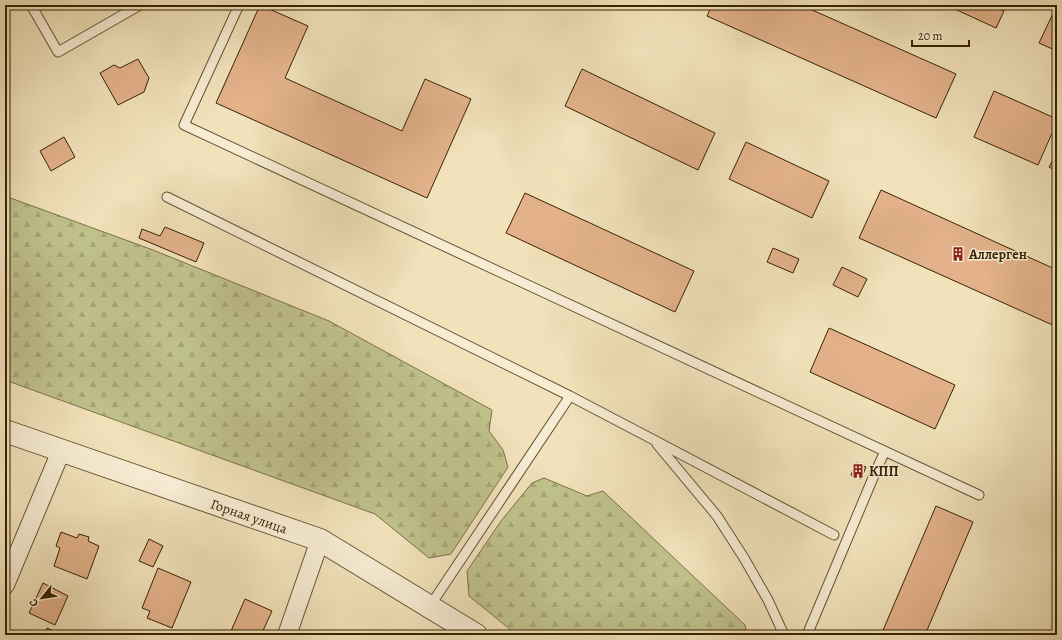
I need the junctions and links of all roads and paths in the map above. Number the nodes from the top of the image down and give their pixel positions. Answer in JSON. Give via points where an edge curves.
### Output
{"nodes":[{"id":1,"x":31,"y":5,"type":"edge"},
{"id":2,"x":140,"y":5,"type":"edge"},
{"id":3,"x":239,"y":5,"type":"edge"},
{"id":4,"x":167,"y":197,"type":"dead end"},
{"id":5,"x":570,"y":396,"type":"junction"},
{"id":6,"x":5,"y":431,"type":"edge"},
{"id":7,"x":654,"y":440,"type":"junction"},
{"id":8,"x":61,"y":451,"type":"junction"},
{"id":9,"x":885,"y":452,"type":"junction"},
{"id":10,"x":979,"y":495,"type":"dead end"},
{"id":11,"x":834,"y":535,"type":"dead end"},
{"id":12,"x":320,"y":540,"type":"junction"},
{"id":13,"x":5,"y":585,"type":"edge"},
{"id":14,"x":430,"y":606,"type":"junction"},
{"id":15,"x":287,"y":635,"type":"edge"},
{"id":16,"x":476,"y":635,"type":"edge"},
{"id":17,"x":784,"y":635,"type":"edge"},
{"id":18,"x":807,"y":635,"type":"edge"}],
"edges":[{"from":1,"to":2,"type":"lane","via":[[58,52]]},
{"from":3,"to":9,"type":"lane","via":[[184,125]]},
{"from":4,"to":5,"type":"lane"},
{"from":5,"to":7,"type":"lane"},
{"from":5,"to":14,"type":"lane"},
{"from":6,"to":8,"type":"street","name":"Горная улица"},
{"from":7,"to":11,"type":"lane"},
{"from":7,"to":17,"type":"lane","via":[[721,522],[768,600]]},
{"from":8,"to":12,"type":"street","name":"Горная улица"},
{"from":8,"to":13,"type":"street"},
{"from":9,"to":10,"type":"lane"},
{"from":9,"to":18,"type":"lane"},
{"from":12,"to":14,"type":"street","name":"Горная улица"},
{"from":12,"to":15,"type":"street"},
{"from":14,"to":16,"type":"street","name":"Горная улица"}]}
